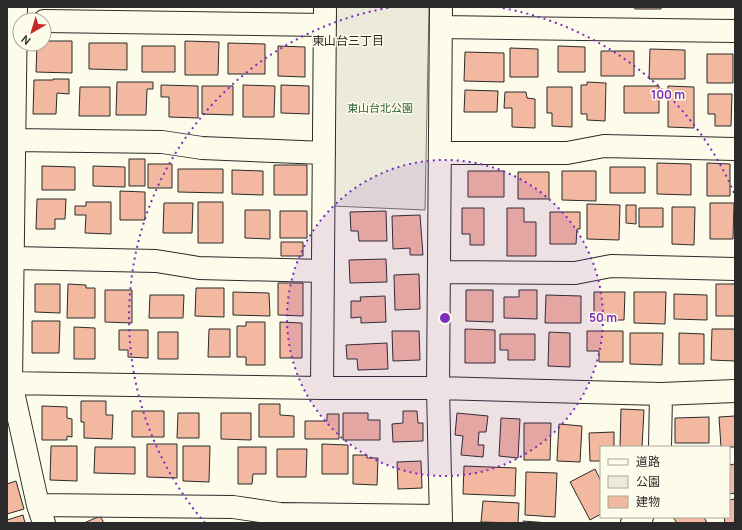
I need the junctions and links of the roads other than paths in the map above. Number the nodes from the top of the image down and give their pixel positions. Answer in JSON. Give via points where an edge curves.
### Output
{"nodes":[{"id":1,"x":325,"y":16,"type":"edge"},
{"id":2,"x":441,"y":17,"type":"edge"},
{"id":3,"x":52,"y":21,"type":"edge"},
{"id":4,"x":735,"y":31,"type":"edge"},
{"id":5,"x":16,"y":52,"type":"edge"},
{"id":6,"x":14,"y":140,"type":"junction"},
{"id":7,"x":735,"y":149,"type":"edge"},
{"id":8,"x":324,"y":152,"type":"junction"},
{"id":9,"x":440,"y":153,"type":"junction"},
{"id":10,"x":13,"y":258,"type":"junction"},
{"id":11,"x":735,"y":268,"type":"edge"},
{"id":12,"x":323,"y":271,"type":"junction"},
{"id":13,"x":439,"y":272,"type":"junction"},
{"id":14,"x":9,"y":383,"type":"edge"},
{"id":15,"x":322,"y":388,"type":"junction"},
{"id":16,"x":438,"y":388,"type":"junction"},
{"id":17,"x":735,"y":391,"type":"edge"},
{"id":18,"x":661,"y":394,"type":"junction"},
{"id":19,"x":660,"y":446,"type":"edge"},
{"id":20,"x":41,"y":514,"type":"edge"},
{"id":21,"x":441,"y":519,"type":"edge"}],
"edges":[{"from":1,"to":3,"type":"street"},
{"from":1,"to":8,"type":"street"},
{"from":2,"to":4,"type":"street"},
{"from":2,"to":9,"type":"street"},
{"from":5,"to":6,"type":"street"},
{"from":6,"to":8,"type":"street","via":[[162,142],[202,148]]},
{"from":6,"to":10,"type":"street"},
{"from":7,"to":9,"type":"street","via":[[604,146],[567,153]]},
{"from":8,"to":12,"type":"street"},
{"from":9,"to":13,"type":"street"},
{"from":10,"to":12,"type":"street","via":[[156,261],[199,268]]},
{"from":10,"to":14,"type":"street"},
{"from":11,"to":13,"type":"street","via":[[611,266],[575,273]]},
{"from":12,"to":15,"type":"street"},
{"from":13,"to":16,"type":"street"},
{"from":14,"to":15,"type":"street"},
{"from":14,"to":20,"type":"street"},
{"from":15,"to":16,"type":"street"},
{"from":16,"to":18,"type":"street"},
{"from":16,"to":21,"type":"street"},
{"from":17,"to":18,"type":"street"},
{"from":18,"to":19,"type":"street"},
{"from":20,"to":21,"type":"street","via":[[233,507],[280,514]]}]}
